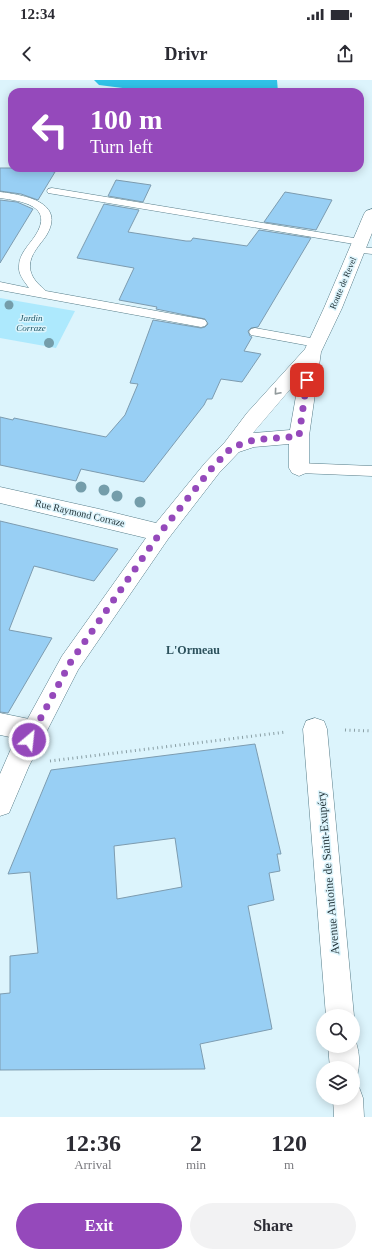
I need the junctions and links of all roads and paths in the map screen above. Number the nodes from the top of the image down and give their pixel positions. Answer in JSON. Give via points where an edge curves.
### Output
{"nodes":[{"id":1,"x":52,"y":191,"type":"dead end"},
{"id":2,"x":0,"y":195,"type":"edge"},
{"id":3,"x":372,"y":214,"type":"edge"},
{"id":4,"x":363,"y":248,"type":"edge"},
{"id":5,"x":0,"y":286,"type":"edge"},
{"id":6,"x":43,"y":294,"type":"junction"},
{"id":7,"x":201,"y":322,"type":"dead end"},
{"id":8,"x":255,"y":332,"type":"dead end"},
{"id":9,"x":314,"y":348,"type":"junction"},
{"id":10,"x":299,"y":436,"type":"junction"},
{"id":11,"x":232,"y":447,"type":"junction"},
{"id":12,"x":299,"y":468,"type":"joint"},
{"id":13,"x":372,"y":471,"type":"edge"},
{"id":14,"x":0,"y":494,"type":"edge"},
{"id":15,"x":160,"y":533,"type":"junction"},
{"id":16,"x":0,"y":724,"type":"edge"},
{"id":17,"x":315,"y":729,"type":"joint"},
{"id":18,"x":34,"y":731,"type":"junction"},
{"id":19,"x":44,"y":761,"type":"dead end"},
{"id":20,"x":0,"y":804,"type":"edge"},
{"id":21,"x":339,"y":1009,"type":"edge"},
{"id":22,"x":349,"y":1105,"type":"edge"},
{"id":23,"x":350,"y":1117,"type":"edge"}],
"edges":[{"from":1,"to":4,"type":"lane"},
{"from":2,"to":6,"type":"lane","via":[[27,199],[36,203],[42,210],[45,227],[25,261],[24,269],[29,280]]},
{"from":3,"to":4,"type":"main road","name":"Route de Revel"},
{"from":4,"to":9,"type":"main road","name":"Route de Revel"},
{"from":5,"to":6,"type":"lane"},
{"from":6,"to":7,"type":"lane"},
{"from":8,"to":9,"type":"lane"},
{"from":9,"to":10,"type":"main road"},
{"from":9,"to":11,"type":"main road","one_way":true},
{"from":10,"to":11,"type":"main road","via":[[254,440]]},
{"from":10,"to":12,"type":"main road"},
{"from":11,"to":15,"type":"main road"},
{"from":12,"to":13,"type":"lane"},
{"from":14,"to":15,"type":"main road","name":"Rue Raymond Corraze"},
{"from":15,"to":18,"type":"main road","via":[[70,663]]},
{"from":16,"to":18,"type":"main road"},
{"from":17,"to":19,"type":"path"},
{"from":17,"to":21,"type":"main road","name":"Avenue Antoine de Saint-Exupéry"},
{"from":18,"to":20,"type":"main road"},
{"from":22,"to":23,"type":"main road"}]}
